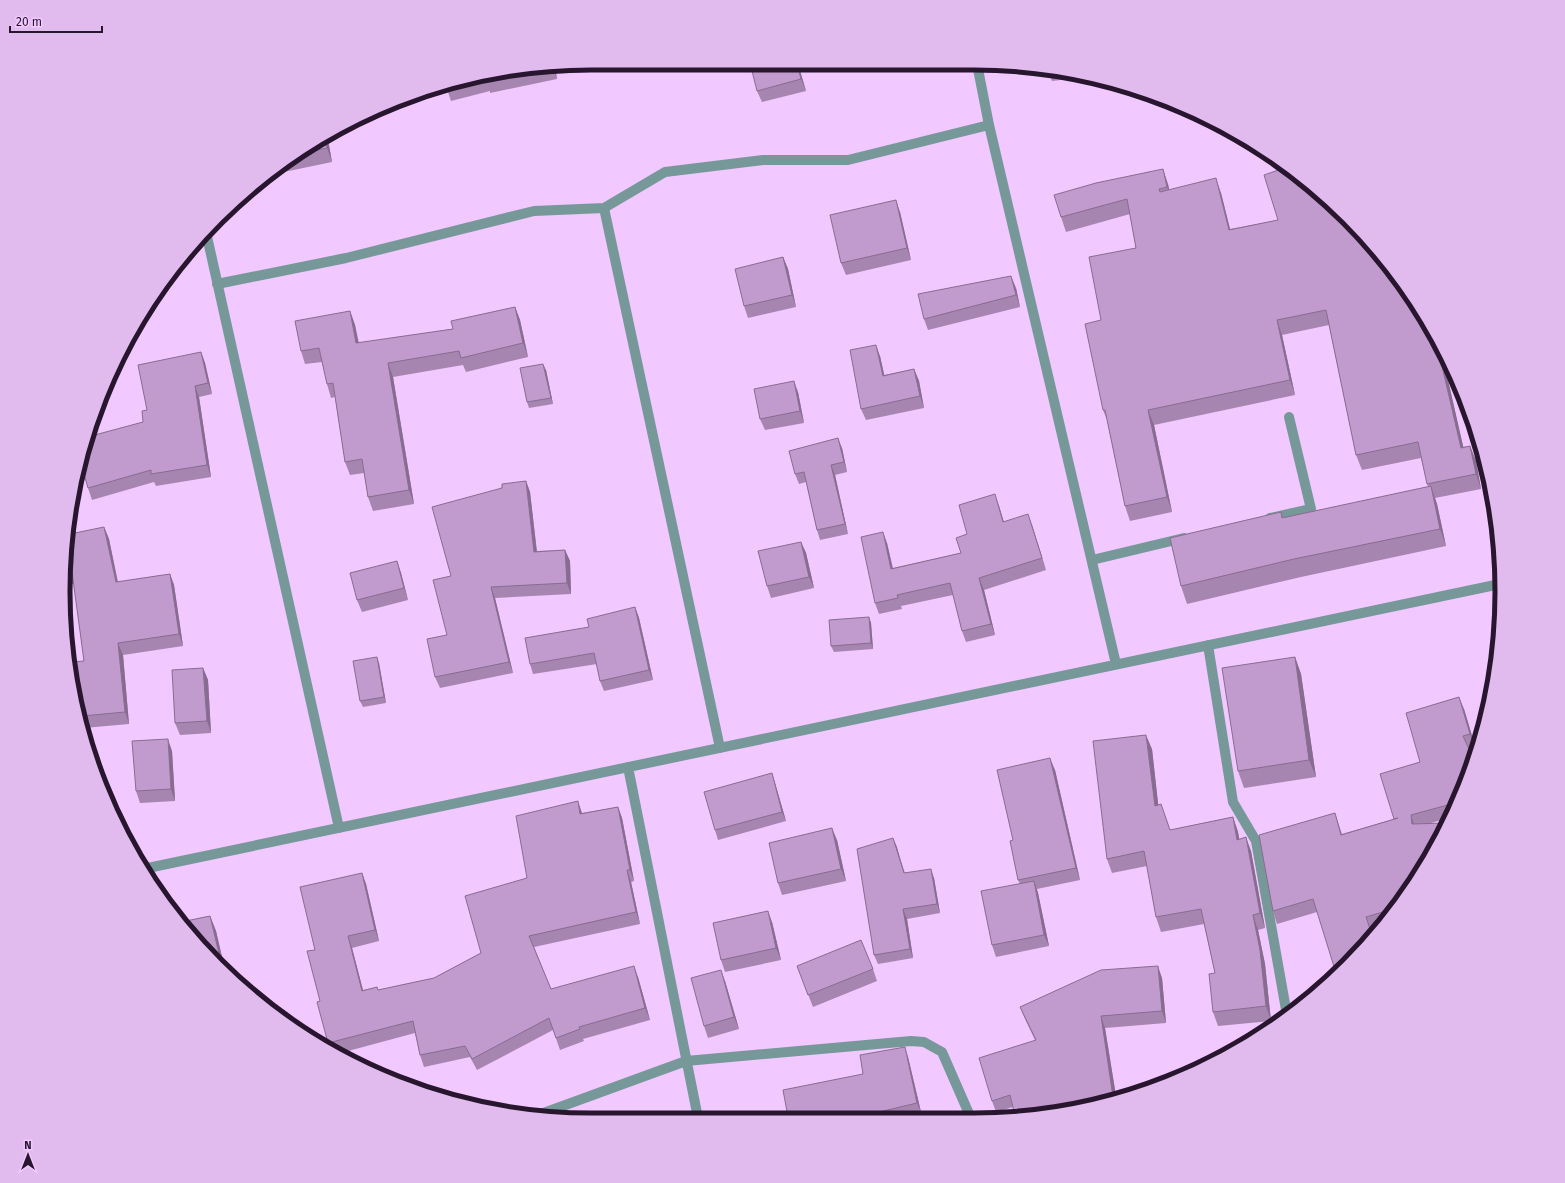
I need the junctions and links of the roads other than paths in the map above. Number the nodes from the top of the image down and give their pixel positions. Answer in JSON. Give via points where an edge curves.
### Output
{"nodes":[{"id":1,"x":978,"y":70,"type":"edge"},
{"id":2,"x":989,"y":125,"type":"junction"},
{"id":3,"x":604,"y":208,"type":"junction"},
{"id":4,"x":208,"y":239,"type":"edge"},
{"id":5,"x":217,"y":284,"type":"junction"},
{"id":6,"x":1289,"y":417,"type":"dead end"},
{"id":7,"x":1258,"y":521,"type":"edge"},
{"id":8,"x":1190,"y":537,"type":"edge"},
{"id":9,"x":1092,"y":560,"type":"junction"},
{"id":10,"x":1495,"y":585,"type":"edge"},
{"id":11,"x":1208,"y":645,"type":"junction"},
{"id":12,"x":1116,"y":664,"type":"junction"},
{"id":13,"x":720,"y":748,"type":"junction"},
{"id":14,"x":628,"y":767,"type":"junction"},
{"id":15,"x":339,"y":828,"type":"junction"},
{"id":16,"x":150,"y":868,"type":"edge"},
{"id":17,"x":1286,"y":1009,"type":"edge"},
{"id":18,"x":686,"y":1061,"type":"junction"},
{"id":19,"x":548,"y":1111,"type":"edge"},
{"id":20,"x":697,"y":1113,"type":"edge"},
{"id":21,"x":969,"y":1113,"type":"edge"}],
"edges":[{"from":1,"to":2,"type":"street"},
{"from":2,"to":3,"type":"street","via":[[848,160],[763,160],[665,172]]},
{"from":2,"to":9,"type":"street"},
{"from":3,"to":5,"type":"street","via":[[534,211],[346,258]]},
{"from":3,"to":13,"type":"street"},
{"from":4,"to":5,"type":"street"},
{"from":5,"to":15,"type":"street"},
{"from":6,"to":7,"type":"street","via":[[1311,509]]},
{"from":8,"to":9,"type":"street"},
{"from":9,"to":12,"type":"street"},
{"from":10,"to":11,"type":"street"},
{"from":11,"to":12,"type":"street"},
{"from":11,"to":17,"type":"street","via":[[1233,802],[1256,841]]},
{"from":12,"to":13,"type":"street"},
{"from":13,"to":14,"type":"street"},
{"from":14,"to":15,"type":"street"},
{"from":14,"to":18,"type":"street"},
{"from":15,"to":16,"type":"street"},
{"from":18,"to":19,"type":"street"},
{"from":18,"to":20,"type":"street"},
{"from":18,"to":21,"type":"street","via":[[910,1041],[924,1042],[942,1052]]}]}
